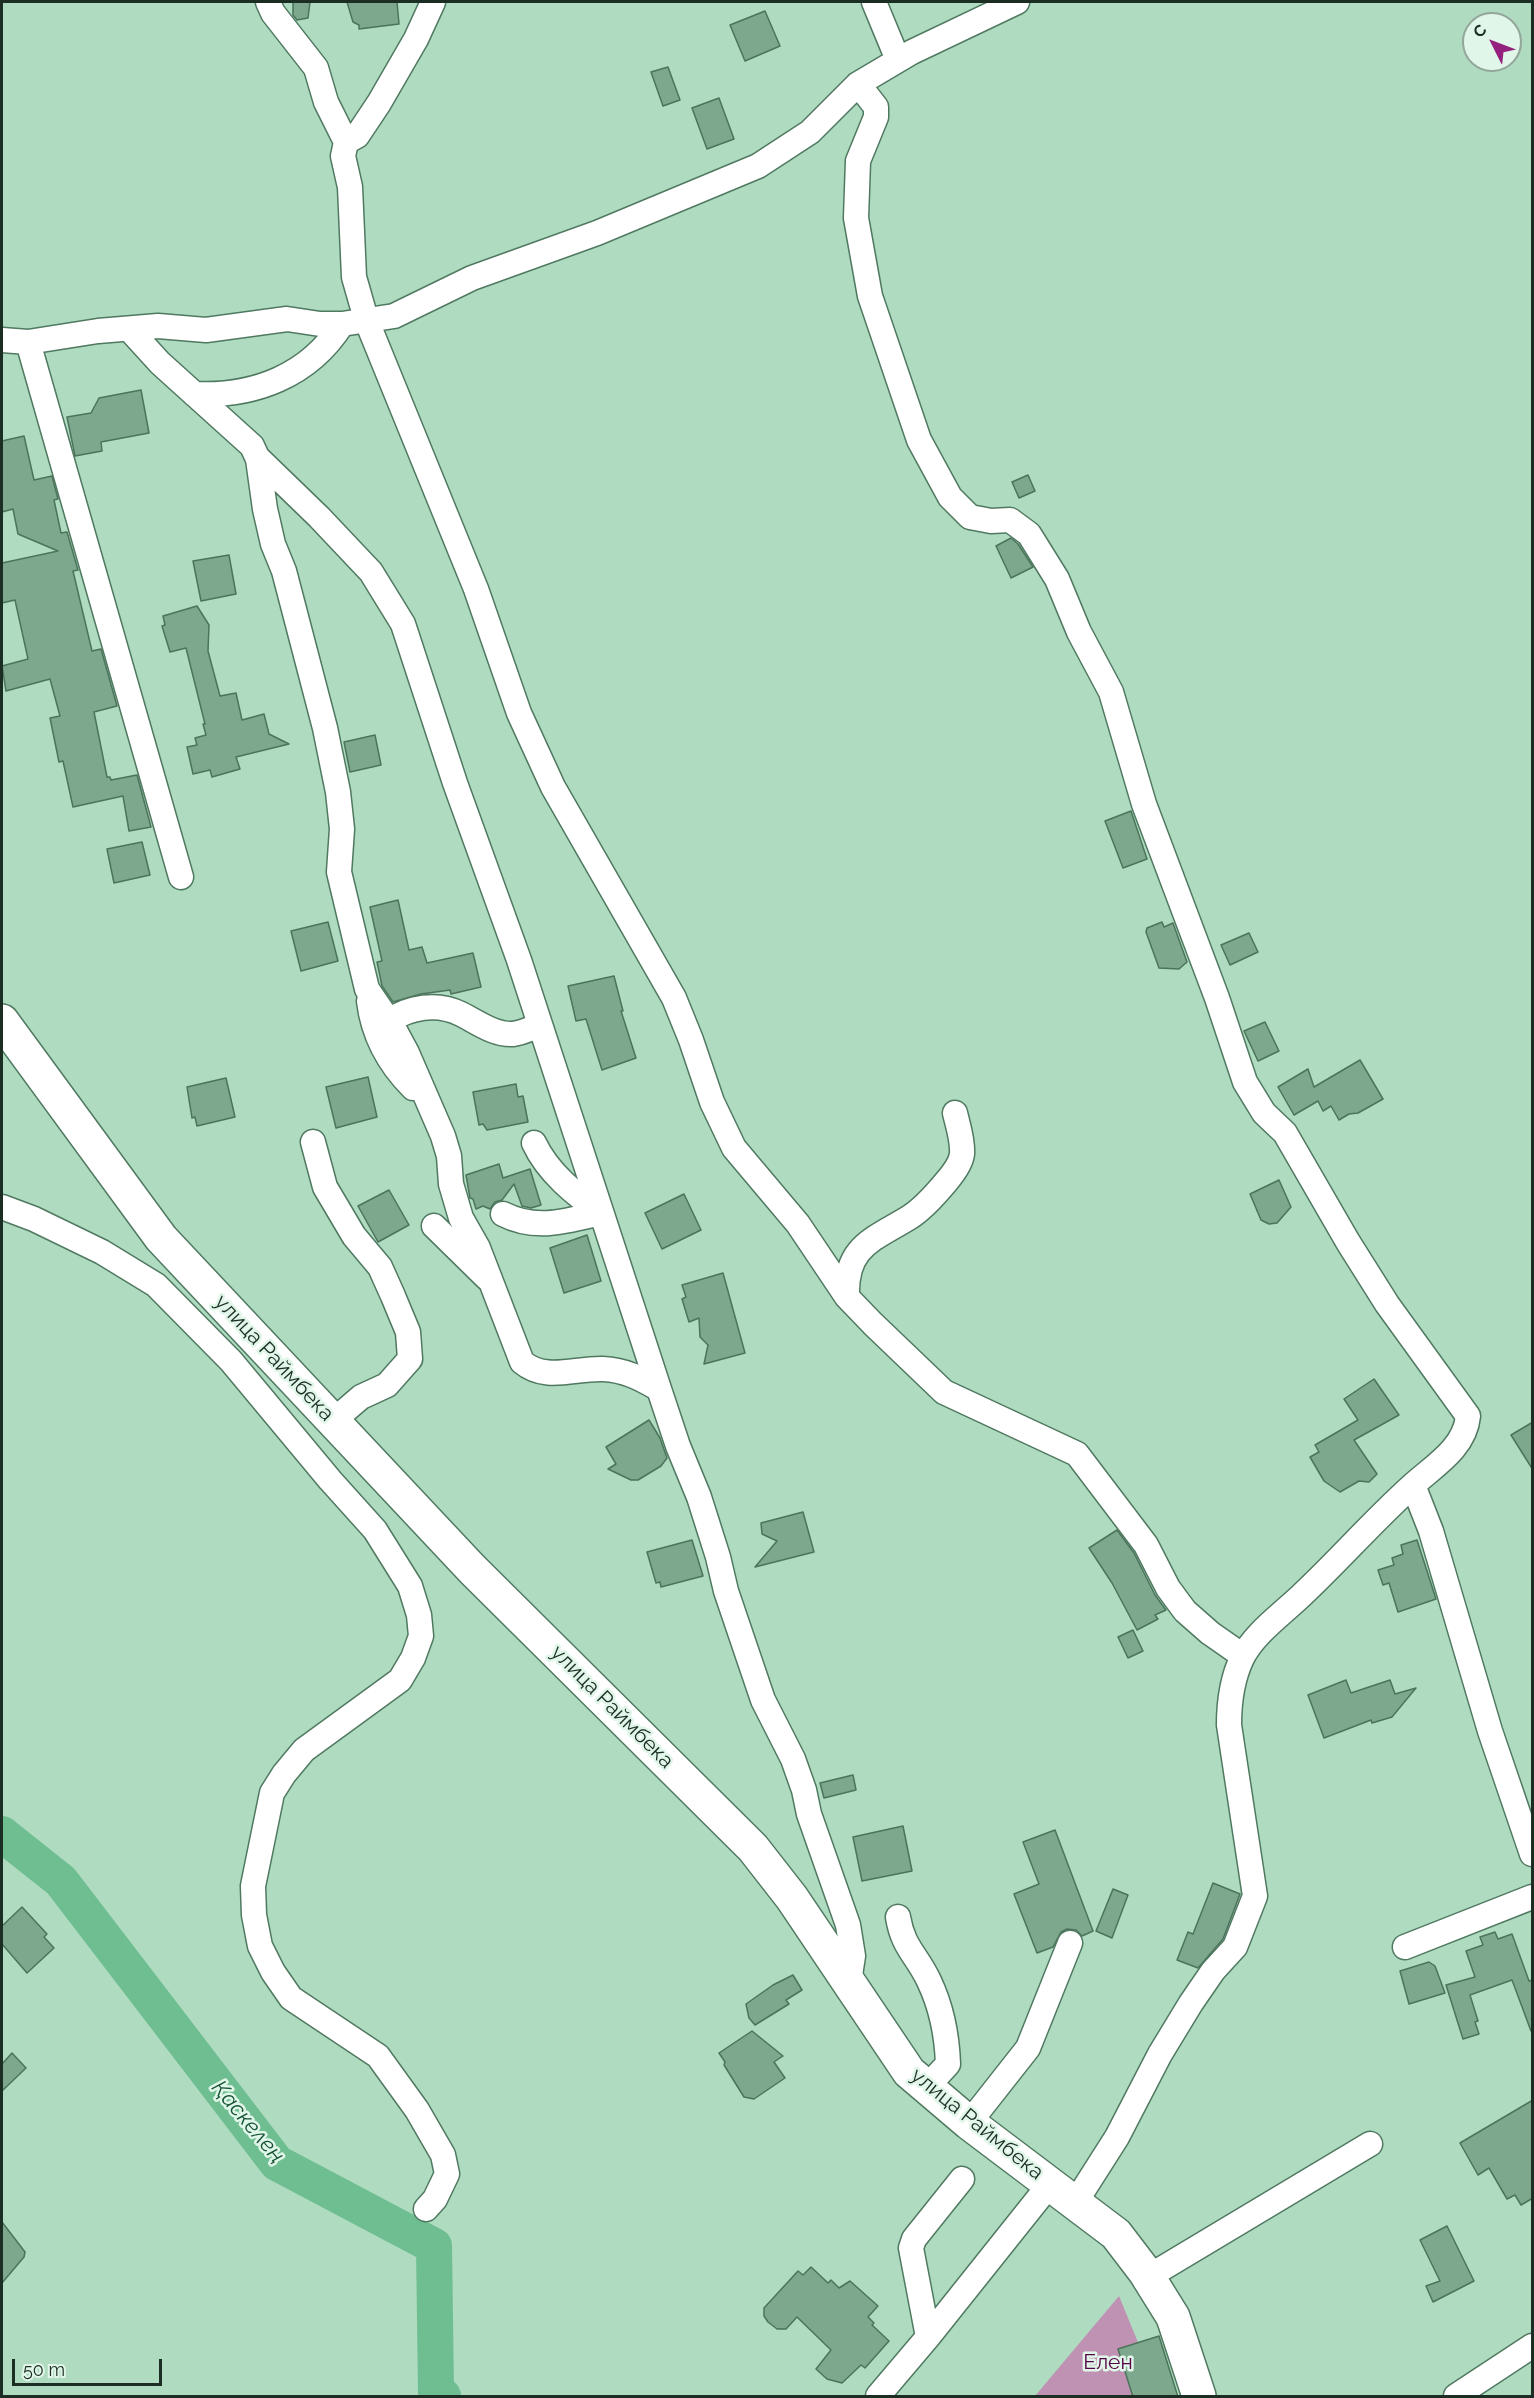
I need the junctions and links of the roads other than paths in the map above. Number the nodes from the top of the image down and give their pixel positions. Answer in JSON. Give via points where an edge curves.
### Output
{"nodes":[{"id":1,"x":268,"y":2,"type":"edge"},
{"id":2,"x":433,"y":2,"type":"edge"},
{"id":3,"x":874,"y":2,"type":"edge"},
{"id":4,"x":1017,"y":2,"type":"edge"},
{"id":5,"x":898,"y":60,"type":"junction"},
{"id":6,"x":858,"y":84,"type":"junction"},
{"id":7,"x":346,"y":142,"type":"junction"},
{"id":8,"x":366,"y":319,"type":"junction"},
{"id":9,"x":342,"y":324,"type":"junction"},
{"id":10,"x":129,"y":329,"type":"junction"},
{"id":11,"x":2,"y":340,"type":"edge"},
{"id":12,"x":28,"y":342,"type":"junction"},
{"id":13,"x":194,"y":394,"type":"junction"},
{"id":14,"x":256,"y":457,"type":"junction"},
{"id":15,"x":181,"y":878,"type":"dead end"},
{"id":16,"x":367,"y":989,"type":"junction"},
{"id":17,"x":389,"y":1021,"type":"junction"},
{"id":18,"x":2,"y":1022,"type":"edge"},
{"id":19,"x":540,"y":1025,"type":"junction"},
{"id":20,"x":428,"y":1103,"type":"junction"},
{"id":21,"x":955,"y":1113,"type":"dead end"},
{"id":22,"x":313,"y":1142,"type":"dead end"},
{"id":23,"x":534,"y":1143,"type":"dead end"},
{"id":24,"x":2,"y":1207,"type":"edge"},
{"id":25,"x":503,"y":1214,"type":"dead end"},
{"id":26,"x":601,"y":1214,"type":"junction"},
{"id":27,"x":434,"y":1226,"type":"dead end"},
{"id":28,"x":490,"y":1282,"type":"junction"},
{"id":29,"x":848,"y":1297,"type":"junction"},
{"id":30,"x":659,"y":1389,"type":"junction"},
{"id":31,"x":333,"y":1421,"type":"junction"},
{"id":32,"x":1413,"y":1485,"type":"junction"},
{"id":33,"x":1243,"y":1656,"type":"junction"},
{"id":34,"x":1533,"y":1854,"type":"edge"},
{"id":35,"x":1533,"y":1898,"type":"edge"},
{"id":36,"x":898,"y":1917,"type":"dead end"},
{"id":37,"x":1070,"y":1943,"type":"dead end"},
{"id":38,"x":1405,"y":1947,"type":"dead end"},
{"id":39,"x":849,"y":1982,"type":"junction"},
{"id":40,"x":925,"y":2085,"type":"junction"},
{"id":41,"x":969,"y":2123,"type":"junction"},
{"id":42,"x":1370,"y":2144,"type":"dead end"},
{"id":43,"x":962,"y":2179,"type":"dead end"},
{"id":44,"x":1062,"y":2193,"type":"junction"},
{"id":45,"x":426,"y":2209,"type":"dead end"},
{"id":46,"x":1148,"y":2277,"type":"junction"},
{"id":47,"x":928,"y":2337,"type":"junction"},
{"id":48,"x":1533,"y":2346,"type":"edge"},
{"id":49,"x":878,"y":2397,"type":"edge"},
{"id":50,"x":1198,"y":2397,"type":"edge"},
{"id":51,"x":1456,"y":2397,"type":"edge"}],
"edges":[{"from":1,"to":7,"type":"street","via":[[316,68],[326,102]]},
{"from":2,"to":7,"type":"street","via":[[379,103],[357,136]]},
{"from":3,"to":5,"type":"street"},
{"from":4,"to":5,"type":"street"},
{"from":5,"to":6,"type":"street"},
{"from":6,"to":8,"type":"street","via":[[810,132],[758,166],[597,233],[472,278],[394,316]]},
{"from":6,"to":32,"type":"street","via":[[876,107],[876,117],[858,160],[856,218],[870,296],[919,440],[956,504],[970,517],[1010,520],[1029,534],[1057,579],[1079,632],[1111,692],[1144,804],[1245,1082],[1264,1113],[1285,1133],[1388,1304],[1468,1416],[1467,1430],[1455,1448]]},
{"from":7,"to":8,"type":"street","via":[[343,156],[350,187],[354,277]]},
{"from":8,"to":9,"type":"street"},
{"from":8,"to":29,"type":"street","via":[[476,589],[519,713],[553,786],[674,998],[712,1102],[734,1148],[798,1224]]},
{"from":9,"to":10,"type":"street","via":[[287,320],[206,330],[158,326]]},
{"from":9,"to":13,"type":"street","via":[[316,357],[283,378],[258,388]]},
{"from":10,"to":12,"type":"street"},
{"from":10,"to":13,"type":"street"},
{"from":11,"to":12,"type":"street"},
{"from":12,"to":15,"type":"street"},
{"from":13,"to":14,"type":"street","via":[[252,446]]},
{"from":14,"to":16,"type":"street","via":[[273,544],[296,615],[333,771],[342,829],[339,873]]},
{"from":14,"to":19,"type":"street","via":[[371,572],[403,624]]},
{"from":16,"to":17,"type":"street"},
{"from":16,"to":20,"type":"street","via":[[371,1018],[382,1048]]},
{"from":17,"to":19,"type":"street","via":[[403,1011],[439,1008],[457,1012],[496,1032],[514,1034]]},
{"from":17,"to":20,"type":"street"},
{"from":18,"to":31,"type":"street","name":"улица Раймбека","via":[[161,1238]]},
{"from":19,"to":26,"type":"street"},
{"from":20,"to":28,"type":"street","via":[[443,1136],[461,1218],[478,1248]]},
{"from":21,"to":29,"type":"street","via":[[962,1156],[950,1177],[912,1216],[873,1239],[858,1253],[850,1264]]},
{"from":22,"to":31,"type":"street","via":[[325,1187],[354,1236],[385,1277],[408,1332],[410,1359],[387,1385],[361,1397]]},
{"from":23,"to":26,"type":"street","via":[[553,1172]]},
{"from":24,"to":45,"type":"street","via":[[102,1252],[156,1285],[231,1361],[316,1460],[375,1530],[410,1586],[421,1636],[413,1658],[400,1680],[304,1750],[284,1774],[272,1793],[253,1886],[260,1946],[291,1998],[378,2056],[443,2155],[447,2174]]},
{"from":25,"to":26,"type":"street","via":[[535,1225]]},
{"from":26,"to":30,"type":"street"},
{"from":27,"to":28,"type":"street"},
{"from":28,"to":30,"type":"street","via":[[514,1346],[531,1370],[554,1374],[602,1369],[633,1374]]},
{"from":29,"to":33,"type":"street","via":[[944,1392],[1077,1454],[1146,1545],[1185,1611]]},
{"from":30,"to":39,"type":"street","via":[[699,1497],[763,1700],[793,1759],[848,1925],[853,1956]]},
{"from":31,"to":39,"type":"street","name":"улица Раймбека","via":[[472,1569],[753,1848]]},
{"from":32,"to":33,"type":"street","via":[[1260,1634]]},
{"from":32,"to":34,"type":"street"},
{"from":33,"to":44,"type":"street","via":[[1229,1704],[1229,1725],[1255,1896],[1235,1947],[1191,2003],[1117,2137]]},
{"from":35,"to":38,"type":"street"},
{"from":36,"to":40,"type":"street","via":[[906,1946],[937,2001],[947,2044],[948,2064]]},
{"from":37,"to":41,"type":"street","via":[[1028,2048]]},
{"from":39,"to":40,"type":"street","name":"улица Раймбека","via":[[909,2072]]},
{"from":40,"to":41,"type":"street","name":"улица Раймбека"},
{"from":41,"to":44,"type":"street","name":"улица Раймбека"},
{"from":42,"to":46,"type":"street"},
{"from":43,"to":47,"type":"street","via":[[911,2248]]},
{"from":44,"to":46,"type":"street","name":"улица Раймбека","via":[[1116,2234]]},
{"from":44,"to":47,"type":"street"},
{"from":46,"to":50,"type":"street","name":"улица Раймбека","via":[[1173,2317]]},
{"from":47,"to":49,"type":"street"},
{"from":48,"to":51,"type":"street"}]}
